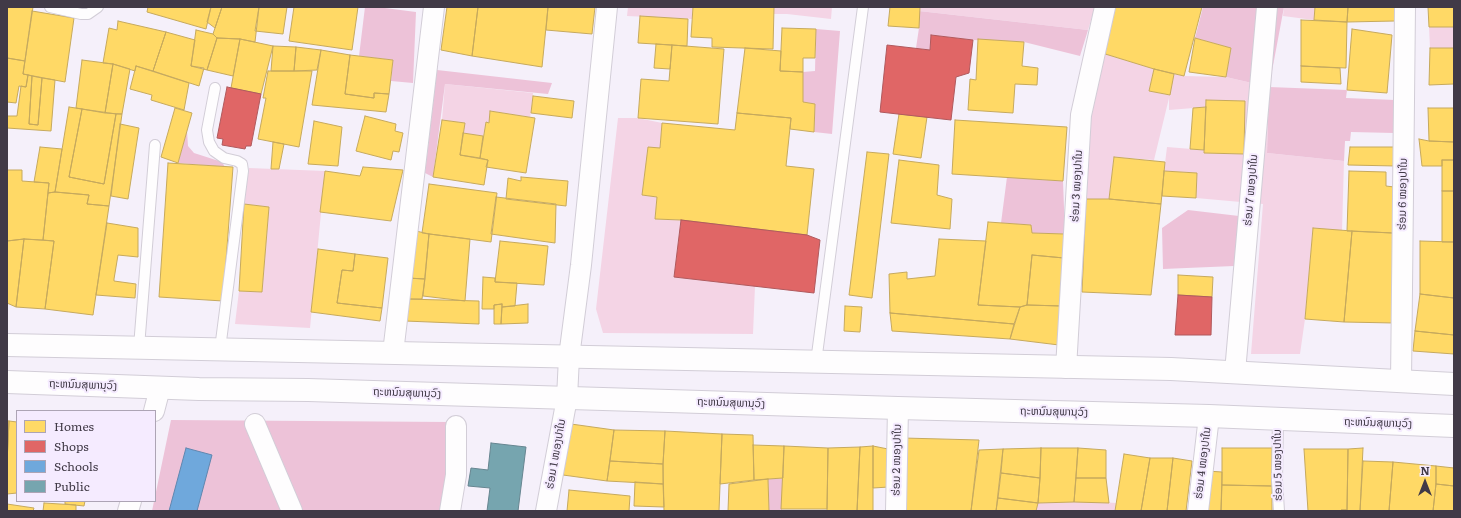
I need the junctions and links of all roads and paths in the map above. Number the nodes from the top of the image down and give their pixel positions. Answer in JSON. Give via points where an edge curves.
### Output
{"nodes":[{"id":1,"x":50,"y":7,"type":"edge"},
{"id":2,"x":98,"y":7,"type":"edge"},
{"id":3,"x":434,"y":7,"type":"edge"},
{"id":4,"x":607,"y":7,"type":"edge"},
{"id":5,"x":863,"y":7,"type":"edge"},
{"id":6,"x":1105,"y":7,"type":"edge"},
{"id":7,"x":1267,"y":7,"type":"edge"},
{"id":8,"x":1405,"y":7,"type":"edge"},
{"id":9,"x":215,"y":88,"type":"dead end"},
{"id":10,"x":155,"y":145,"type":"dead end"},
{"id":11,"x":7,"y":345,"type":"edge"},
{"id":12,"x":139,"y":347,"type":"junction"},
{"id":13,"x":220,"y":349,"type":"junction"},
{"id":14,"x":392,"y":353,"type":"junction"},
{"id":15,"x":569,"y":357,"type":"junction"},
{"id":16,"x":816,"y":362,"type":"junction"},
{"id":17,"x":1066,"y":368,"type":"junction"},
{"id":18,"x":1235,"y":372,"type":"junction"},
{"id":19,"x":7,"y":382,"type":"edge"},
{"id":20,"x":1401,"y":382,"type":"junction"},
{"id":21,"x":1454,"y":384,"type":"edge"},
{"id":22,"x":160,"y":388,"type":"junction"},
{"id":23,"x":567,"y":398,"type":"junction"},
{"id":24,"x":898,"y":408,"type":"junction"},
{"id":25,"x":154,"y":410,"type":"edge"},
{"id":26,"x":1210,"y":416,"type":"junction"},
{"id":27,"x":1278,"y":419,"type":"junction"},
{"id":28,"x":255,"y":424,"type":"dead end"},
{"id":29,"x":456,"y":426,"type":"dead end"},
{"id":30,"x":1454,"y":426,"type":"edge"},
{"id":31,"x":292,"y":511,"type":"edge"},
{"id":32,"x":450,"y":511,"type":"edge"},
{"id":33,"x":546,"y":511,"type":"edge"},
{"id":34,"x":896,"y":511,"type":"edge"},
{"id":35,"x":1198,"y":511,"type":"edge"},
{"id":36,"x":1279,"y":511,"type":"edge"}],
"edges":[{"from":1,"to":2,"type":"lane","via":[[81,14],[88,14]]},
{"from":3,"to":14,"type":"street"},
{"from":4,"to":15,"type":"street","name":"ຮ່ອມ 1 ໜອງປາໃນ"},
{"from":5,"to":16,"type":"lane"},
{"from":6,"to":17,"type":"street","name":"ຮ່ອມ 3 ໜອງປາໃນ","via":[[1081,115]]},
{"from":7,"to":18,"type":"street","name":"ຮ່ອມ 7 ໜອງປາໃນ"},
{"from":8,"to":20,"type":"street","name":"ຮ່ອມ 6 ໜອງປາໃນ"},
{"from":9,"to":13,"type":"lane","via":[[207,130],[209,142],[214,151],[224,158],[242,164],[243,170]]},
{"from":10,"to":12,"type":"lane"},
{"from":11,"to":12,"type":"highway"},
{"from":12,"to":13,"type":"highway"},
{"from":13,"to":14,"type":"highway"},
{"from":14,"to":15,"type":"highway"},
{"from":15,"to":16,"type":"highway"},
{"from":15,"to":23,"type":"street","name":"ຮ່ອມ 1 ໜອງປາໃນ"},
{"from":16,"to":17,"type":"highway"},
{"from":17,"to":18,"type":"highway"},
{"from":18,"to":20,"type":"highway"},
{"from":19,"to":22,"type":"highway","name":"ຖະຫນົນສຸພານຸວົງ"},
{"from":20,"to":21,"type":"highway"},
{"from":22,"to":23,"type":"highway","name":"ຖະຫນົນສຸພານຸວົງ"},
{"from":22,"to":25,"type":"street"},
{"from":23,"to":24,"type":"highway","name":"ຖະຫນົນສຸພານຸວົງ"},
{"from":23,"to":33,"type":"street","name":"ຮ່ອມ 1 ໜອງປາໃນ"},
{"from":24,"to":26,"type":"highway","name":"ຖະຫນົນສຸພານຸວົງ"},
{"from":24,"to":34,"type":"street","name":"ຮ່ອມ 2 ໜອງປາໃນ"},
{"from":26,"to":27,"type":"highway","name":"ຖະຫນົນສຸພານຸວົງ"},
{"from":26,"to":35,"type":"street","name":"ຮ່ອມ 4 ໜອງປາໃນ"},
{"from":27,"to":30,"type":"highway","name":"ຖະຫນົນສຸພານຸວົງ"},
{"from":27,"to":36,"type":"lane","name":"ຮ່ອມ 5 ໜອງປາໃນ"},
{"from":28,"to":31,"type":"street"},
{"from":29,"to":32,"type":"street","via":[[456,475]]}]}
